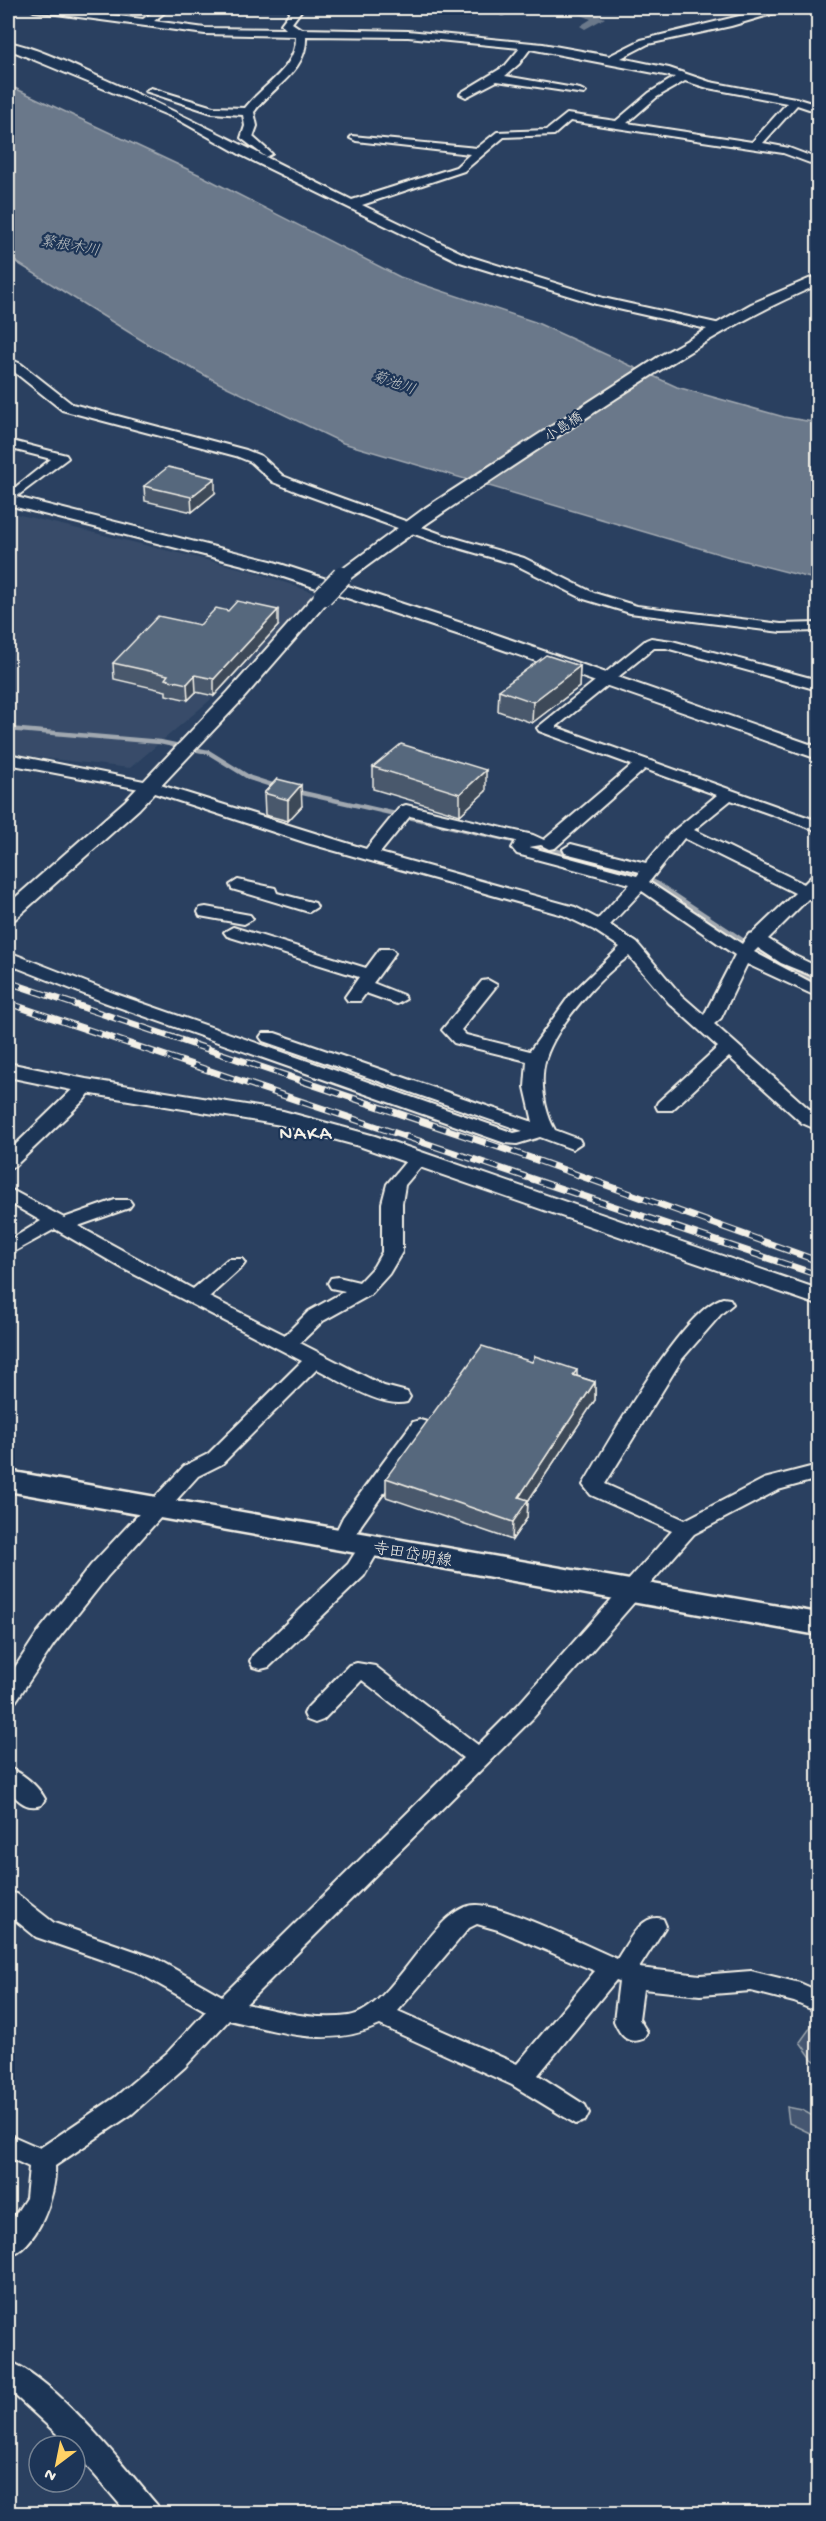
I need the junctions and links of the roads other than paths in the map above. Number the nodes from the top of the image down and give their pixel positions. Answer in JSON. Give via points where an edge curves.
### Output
{"nodes":[{"id":1,"x":34,"y":8,"type":"edge"},
{"id":2,"x":165,"y":8,"type":"edge"},
{"id":3,"x":298,"y":8,"type":"edge"},
{"id":4,"x":496,"y":8,"type":"edge"},
{"id":5,"x":515,"y":8,"type":"edge"},
{"id":6,"x":782,"y":8,"type":"edge"},
{"id":7,"x":146,"y":23,"type":"junction"},
{"id":8,"x":301,"y":34,"type":"junction"},
{"id":9,"x":8,"y":35,"type":"edge"},
{"id":10,"x":8,"y":45,"type":"edge"},
{"id":11,"x":526,"y":46,"type":"junction"},
{"id":12,"x":612,"y":59,"type":"junction"},
{"id":13,"x":684,"y":77,"type":"junction"},
{"id":14,"x":497,"y":78,"type":"junction"},
{"id":15,"x":580,"y":92,"type":"dead end"},
{"id":16,"x":466,"y":94,"type":"dead end"},
{"id":17,"x":795,"y":101,"type":"junction"},
{"id":18,"x":819,"y":109,"type":"edge"},
{"id":19,"x":248,"y":112,"type":"junction"},
{"id":20,"x":620,"y":123,"type":"junction"},
{"id":21,"x":356,"y":138,"type":"dead end"},
{"id":22,"x":753,"y":147,"type":"junction"},
{"id":23,"x":478,"y":152,"type":"junction"},
{"id":24,"x":819,"y":163,"type":"edge"},
{"id":25,"x":288,"y":172,"type":"junction"},
{"id":26,"x":350,"y":205,"type":"junction"},
{"id":27,"x":819,"y":280,"type":"edge"},
{"id":28,"x":716,"y":330,"type":"junction"},
{"id":29,"x":8,"y":362,"type":"edge"},
{"id":30,"x":8,"y":444,"type":"edge"},
{"id":31,"x":8,"y":500,"type":"edge"},
{"id":32,"x":411,"y":524,"type":"junction"},
{"id":33,"x":819,"y":627,"type":"edge"},
{"id":34,"x":605,"y":680,"type":"junction"},
{"id":35,"x":819,"y":685,"type":"edge"},
{"id":36,"x":819,"y":753,"type":"edge"},
{"id":37,"x":8,"y":759,"type":"edge"},
{"id":38,"x":643,"y":763,"type":"junction"},
{"id":39,"x":148,"y":786,"type":"junction"},
{"id":40,"x":728,"y":794,"type":"junction"},
{"id":41,"x":819,"y":826,"type":"edge"},
{"id":42,"x":684,"y":832,"type":"junction"},
{"id":43,"x":524,"y":842,"type":"junction"},
{"id":44,"x":549,"y":844,"type":"junction"},
{"id":45,"x":369,"y":856,"type":"junction"},
{"id":46,"x":645,"y":877,"type":"junction"},
{"id":47,"x":819,"y":880,"type":"edge"},
{"id":48,"x":238,"y":885,"type":"dead end"},
{"id":49,"x":812,"y":895,"type":"edge"},
{"id":50,"x":309,"y":907,"type":"dead end"},
{"id":51,"x":206,"y":912,"type":"dead end"},
{"id":52,"x":8,"y":915,"type":"edge"},
{"id":53,"x":600,"y":926,"type":"junction"},
{"id":54,"x":749,"y":946,"type":"junction"},
{"id":55,"x":631,"y":947,"type":"junction"},
{"id":56,"x":386,"y":953,"type":"dead end"},
{"id":57,"x":8,"y":958,"type":"edge"},
{"id":58,"x":819,"y":973,"type":"edge"},
{"id":59,"x":488,"y":985,"type":"dead end"},
{"id":60,"x":362,"y":986,"type":"junction"},
{"id":61,"x":819,"y":992,"type":"edge"},
{"id":62,"x":396,"y":999,"type":"dead end"},
{"id":63,"x":701,"y":1024,"type":"junction"},
{"id":64,"x":269,"y":1037,"type":"dead end"},
{"id":65,"x":728,"y":1048,"type":"junction"},
{"id":66,"x":536,"y":1058,"type":"junction"},
{"id":67,"x":8,"y":1070,"type":"edge"},
{"id":68,"x":86,"y":1086,"type":"junction"},
{"id":69,"x":665,"y":1106,"type":"dead end"},
{"id":70,"x":819,"y":1124,"type":"edge"},
{"id":71,"x":543,"y":1131,"type":"junction"},
{"id":72,"x":572,"y":1143,"type":"dead end"},
{"id":73,"x":534,"y":1151,"type":"dead end"},
{"id":74,"x":418,"y":1159,"type":"junction"},
{"id":75,"x":8,"y":1162,"type":"edge"},
{"id":76,"x":8,"y":1194,"type":"edge"},
{"id":77,"x":122,"y":1204,"type":"dead end"},
{"id":78,"x":59,"y":1223,"type":"junction"},
{"id":79,"x":8,"y":1249,"type":"edge"},
{"id":80,"x":236,"y":1263,"type":"dead end"},
{"id":81,"x":338,"y":1283,"type":"dead end"},
{"id":82,"x":363,"y":1290,"type":"junction"},
{"id":83,"x":819,"y":1297,"type":"edge"},
{"id":84,"x":195,"y":1298,"type":"junction"},
{"id":85,"x":723,"y":1304,"type":"dead end"},
{"id":86,"x":288,"y":1344,"type":"junction"},
{"id":87,"x":314,"y":1358,"type":"junction"},
{"id":88,"x":399,"y":1397,"type":"dead end"},
{"id":89,"x":420,"y":1427,"type":"edge"},
{"id":90,"x":819,"y":1472,"type":"edge"},
{"id":91,"x":8,"y":1481,"type":"edge"},
{"id":92,"x":158,"y":1508,"type":"junction"},
{"id":93,"x":686,"y":1529,"type":"junction"},
{"id":94,"x":357,"y":1543,"type":"junction"},
{"id":95,"x":631,"y":1591,"type":"junction"},
{"id":96,"x":819,"y":1624,"type":"edge"},
{"id":97,"x":261,"y":1661,"type":"dead end"},
{"id":98,"x":8,"y":1695,"type":"edge"},
{"id":99,"x":315,"y":1714,"type":"dead end"},
{"id":100,"x":479,"y":1758,"type":"junction"},
{"id":101,"x":8,"y":1777,"type":"edge"},
{"id":102,"x":33,"y":1799,"type":"dead end"},
{"id":103,"x":8,"y":1901,"type":"edge"},
{"id":104,"x":654,"y":1926,"type":"dead end"},
{"id":105,"x":622,"y":1972,"type":"junction"},
{"id":106,"x":819,"y":2002,"type":"edge"},
{"id":107,"x":224,"y":2009,"type":"junction"},
{"id":108,"x":380,"y":2014,"type":"junction"},
{"id":109,"x":634,"y":2032,"type":"dead end"},
{"id":110,"x":520,"y":2078,"type":"junction"},
{"id":111,"x":576,"y":2113,"type":"dead end"},
{"id":112,"x":8,"y":2145,"type":"edge"},
{"id":113,"x":42,"y":2161,"type":"junction"},
{"id":114,"x":8,"y":2245,"type":"edge"},
{"id":115,"x":8,"y":2373,"type":"edge"},
{"id":116,"x":147,"y":2514,"type":"edge"}],
"edges":[{"from":1,"to":7,"type":"street"},
{"from":2,"to":7,"type":"street"},
{"from":3,"to":8,"type":"street","via":[[286,24]]},
{"from":4,"to":5,"type":"street"},
{"from":6,"to":12,"type":"street","via":[[645,42]]},
{"from":7,"to":8,"type":"street","via":[[205,31]]},
{"from":8,"to":11,"type":"street","via":[[408,34]]},
{"from":8,"to":19,"type":"street","via":[[304,45],[299,56],[274,88]]},
{"from":9,"to":19,"type":"street","via":[[157,94],[212,110]]},
{"from":10,"to":25,"type":"street","via":[[181,117]]},
{"from":11,"to":12,"type":"street"},
{"from":11,"to":14,"type":"street","via":[[522,56]]},
{"from":12,"to":13,"type":"street"},
{"from":13,"to":17,"type":"street"},
{"from":13,"to":20,"type":"street","via":[[653,95]]},
{"from":14,"to":15,"type":"street"},
{"from":14,"to":16,"type":"street"},
{"from":17,"to":18,"type":"street"},
{"from":17,"to":22,"type":"street"},
{"from":19,"to":25,"type":"street","via":[[247,138]]},
{"from":20,"to":22,"type":"street"},
{"from":20,"to":23,"type":"street","via":[[567,117],[550,133],[501,134]]},
{"from":21,"to":23,"type":"street"},
{"from":22,"to":24,"type":"street","via":[[785,150]]},
{"from":23,"to":26,"type":"street","via":[[460,169]]},
{"from":25,"to":26,"type":"street"},
{"from":26,"to":28,"type":"street","via":[[495,270]]},
{"from":27,"to":28,"type":"street","name":"小島橋","via":[[766,302]]},
{"from":28,"to":32,"type":"street","name":"小島橋"},
{"from":29,"to":32,"type":"street","via":[[67,407],[241,453],[256,459],[278,478]]},
{"from":30,"to":31,"type":"street","via":[[61,458]]},
{"from":31,"to":34,"type":"street","via":[[265,565]]},
{"from":32,"to":33,"type":"street","via":[[436,537],[519,561],[589,596],[635,610],[758,626]]},
{"from":32,"to":39,"type":"street","name":"小島橋","bridge":true,"via":[[342,576]]},
{"from":34,"to":35,"type":"street","via":[[651,643]]},
{"from":34,"to":36,"type":"street"},
{"from":34,"to":38,"type":"street","via":[[545,728]]},
{"from":37,"to":39,"type":"street"},
{"from":38,"to":40,"type":"street"},
{"from":38,"to":44,"type":"street"},
{"from":39,"to":45,"type":"street"},
{"from":39,"to":52,"type":"street","name":"小島橋","via":[[132,805]]},
{"from":40,"to":41,"type":"street"},
{"from":40,"to":42,"type":"street"},
{"from":42,"to":46,"type":"street"},
{"from":42,"to":49,"type":"street"},
{"from":43,"to":44,"type":"street"},
{"from":43,"to":45,"type":"street","via":[[406,810]]},
{"from":43,"to":46,"type":"street","via":[[523,850]]},
{"from":44,"to":46,"type":"street"},
{"from":45,"to":53,"type":"street","via":[[569,912]]},
{"from":46,"to":53,"type":"street"},
{"from":46,"to":54,"type":"street"},
{"from":47,"to":49,"type":"street"},
{"from":48,"to":50,"type":"street"},
{"from":49,"to":54,"type":"street"},
{"from":51,"to":60,"type":"street"},
{"from":53,"to":55,"type":"street"},
{"from":54,"to":58,"type":"street"},
{"from":54,"to":61,"type":"street","via":[[792,980]]},
{"from":54,"to":63,"type":"street","via":[[712,1018]]},
{"from":55,"to":63,"type":"street"},
{"from":55,"to":66,"type":"street","via":[[611,960],[570,1006]]},
{"from":56,"to":60,"type":"street"},
{"from":57,"to":71,"type":"street","via":[[110,998],[512,1139]]},
{"from":59,"to":66,"type":"street","via":[[451,1030],[460,1039]]},
{"from":60,"to":62,"type":"street"},
{"from":63,"to":65,"type":"street"},
{"from":64,"to":71,"type":"street"},
{"from":65,"to":69,"type":"street"},
{"from":65,"to":70,"type":"street"},
{"from":66,"to":71,"type":"street","via":[[533,1084]]},
{"from":67,"to":68,"type":"street"},
{"from":68,"to":74,"type":"street","via":[[283,1118]]},
{"from":68,"to":75,"type":"street"},
{"from":71,"to":72,"type":"street"},
{"from":71,"to":73,"type":"street"},
{"from":74,"to":82,"type":"street","via":[[396,1184],[392,1252]]},
{"from":74,"to":83,"type":"street"},
{"from":76,"to":78,"type":"street"},
{"from":77,"to":78,"type":"street"},
{"from":78,"to":79,"type":"street"},
{"from":78,"to":84,"type":"street"},
{"from":80,"to":84,"type":"street"},
{"from":81,"to":82,"type":"street"},
{"from":82,"to":86,"type":"street","via":[[316,1316]]},
{"from":84,"to":86,"type":"street"},
{"from":85,"to":93,"type":"street","via":[[715,1308],[675,1354],[594,1485]]},
{"from":86,"to":87,"type":"street"},
{"from":87,"to":88,"type":"street","via":[[377,1391]]},
{"from":87,"to":92,"type":"street","via":[[215,1460],[191,1471]]},
{"from":89,"to":94,"type":"street","via":[[351,1522]]},
{"from":90,"to":93,"type":"street","via":[[771,1484]]},
{"from":91,"to":92,"type":"main road","name":"寺田岱明線"},
{"from":92,"to":94,"type":"main road","name":"寺田岱明線"},
{"from":92,"to":98,"type":"street","via":[[99,1571],[46,1638]]},
{"from":93,"to":95,"type":"street"},
{"from":94,"to":95,"type":"main road","name":"寺田岱明線"},
{"from":94,"to":97,"type":"street","via":[[356,1570]]},
{"from":95,"to":96,"type":"main road","name":"寺田岱明線"},
{"from":95,"to":100,"type":"street","via":[[525,1712]]},
{"from":99,"to":100,"type":"street","via":[[349,1676],[357,1671],[367,1672]]},
{"from":100,"to":107,"type":"street"},
{"from":101,"to":102,"type":"street"},
{"from":103,"to":107,"type":"street","via":[[45,1930],[146,1965]]},
{"from":104,"to":105,"type":"street"},
{"from":105,"to":106,"type":"street","via":[[651,1981],[700,1985],[751,1981]]},
{"from":105,"to":108,"type":"street","via":[[476,1914],[460,1921]]},
{"from":105,"to":109,"type":"street","via":[[626,2021]]},
{"from":105,"to":110,"type":"street"},
{"from":107,"to":108,"type":"street","via":[[305,2027],[353,2026]]},
{"from":107,"to":113,"type":"street","via":[[147,2088]]},
{"from":108,"to":110,"type":"street"},
{"from":110,"to":111,"type":"street"},
{"from":112,"to":113,"type":"street"},
{"from":113,"to":114,"type":"street","via":[[41,2198],[35,2212]]},
{"from":115,"to":116,"type":"street","via":[[73,2430]]}]}
